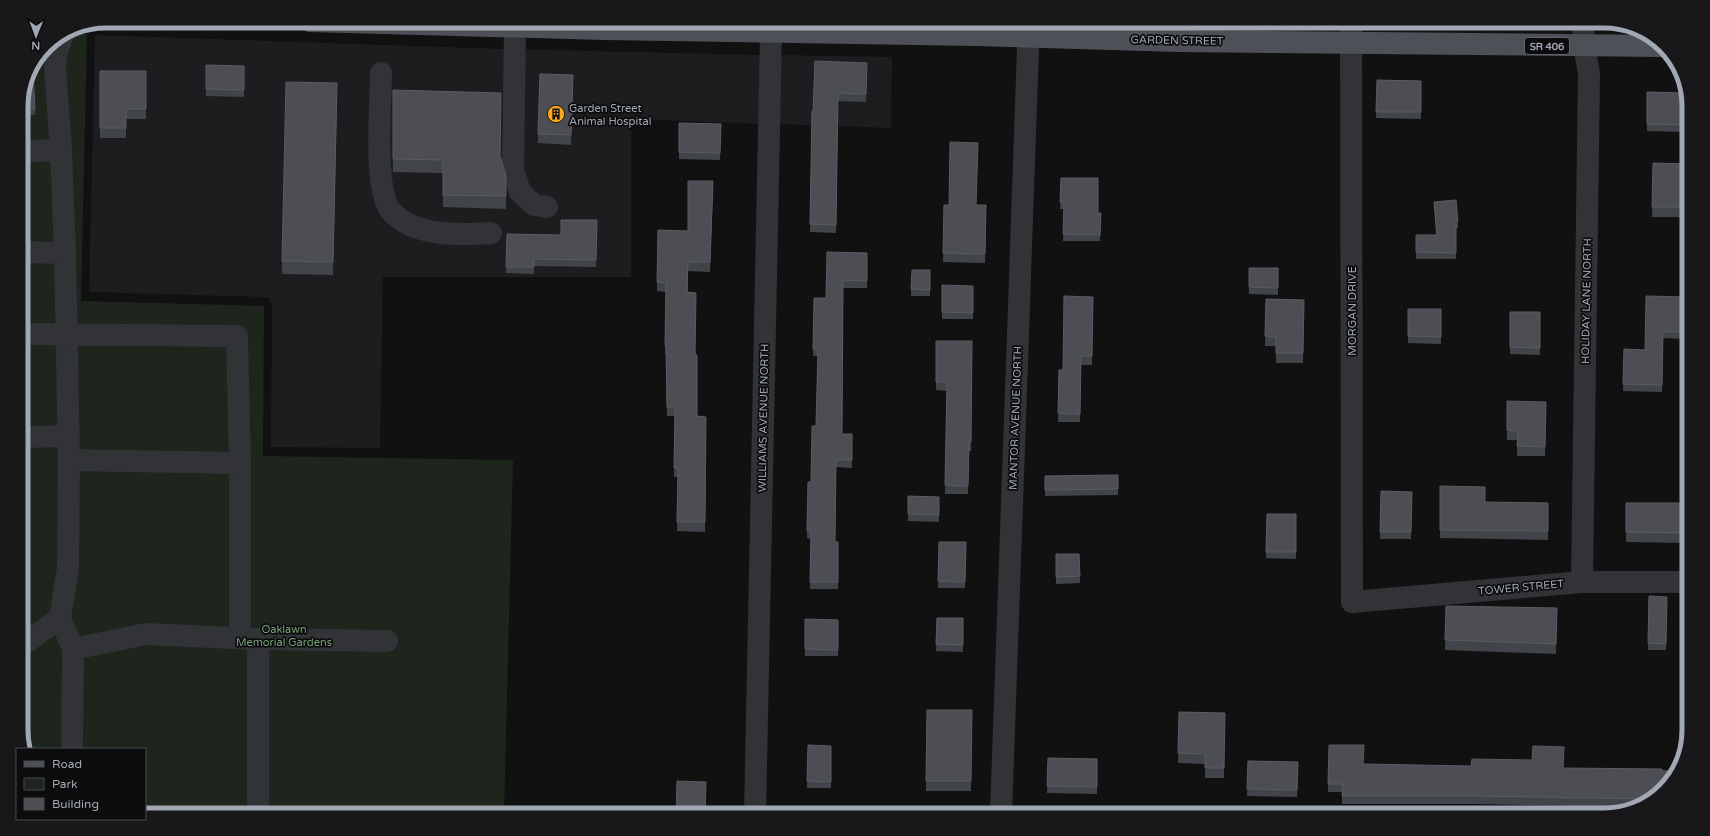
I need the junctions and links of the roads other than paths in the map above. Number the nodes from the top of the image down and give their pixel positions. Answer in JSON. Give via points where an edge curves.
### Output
{"nodes":[{"id":1,"x":515,"y":28,"type":"edge"},
{"id":2,"x":773,"y":28,"type":"edge"},
{"id":3,"x":976,"y":28,"type":"edge"},
{"id":4,"x":1029,"y":28,"type":"edge"},
{"id":5,"x":1351,"y":28,"type":"edge"},
{"id":6,"x":1583,"y":28,"type":"edge"},
{"id":7,"x":1180,"y":31,"type":"edge"},
{"id":8,"x":1351,"y":43,"type":"junction"},
{"id":9,"x":60,"y":44,"type":"edge"},
{"id":10,"x":1584,"y":46,"type":"junction"},
{"id":11,"x":1654,"y":46,"type":"edge"},
{"id":12,"x":381,"y":73,"type":"dead end"},
{"id":13,"x":28,"y":150,"type":"edge"},
{"id":14,"x":61,"y":150,"type":"junction"},
{"id":15,"x":547,"y":207,"type":"dead end"},
{"id":16,"x":491,"y":233,"type":"dead end"},
{"id":17,"x":28,"y":252,"type":"edge"},
{"id":18,"x":65,"y":253,"type":"junction"},
{"id":19,"x":28,"y":334,"type":"edge"},
{"id":20,"x":67,"y":334,"type":"junction"},
{"id":21,"x":69,"y":436,"type":"junction"},
{"id":22,"x":28,"y":437,"type":"edge"},
{"id":23,"x":69,"y":460,"type":"junction"},
{"id":24,"x":240,"y":463,"type":"junction"},
{"id":25,"x":1582,"y":582,"type":"junction"},
{"id":26,"x":1682,"y":582,"type":"edge"},
{"id":27,"x":1352,"y":602,"type":"joint"},
{"id":28,"x":60,"y":618,"type":"junction"},
{"id":29,"x":249,"y":638,"type":"junction"},
{"id":30,"x":28,"y":641,"type":"edge"},
{"id":31,"x":386,"y":641,"type":"dead end"},
{"id":32,"x":73,"y":649,"type":"junction"},
{"id":33,"x":72,"y":748,"type":"edge"},
{"id":34,"x":258,"y":808,"type":"edge"},
{"id":35,"x":755,"y":808,"type":"edge"},
{"id":36,"x":1001,"y":808,"type":"edge"}],
"edges":[{"from":1,"to":15,"type":"street","via":[[513,169],[520,192],[534,206]]},
{"from":2,"to":35,"type":"street","name":"WILLIAMS AVENUE NORTH"},
{"from":3,"to":4,"type":"main road","name":"GARDEN STREET","number":"SR 406"},
{"from":4,"to":7,"type":"main road","name":"GARDEN STREET","number":"SR 406"},
{"from":4,"to":36,"type":"street","name":"MANTOR AVENUE NORTH"},
{"from":5,"to":8,"type":"street","name":"MORGAN DRIVE"},
{"from":6,"to":10,"type":"street","name":"HOLIDAY LANE NORTH"},
{"from":7,"to":8,"type":"main road","name":"GARDEN STREET","number":"SR 406"},
{"from":8,"to":10,"type":"main road","name":"GARDEN STREET","number":"SR 406"},
{"from":8,"to":27,"type":"street","name":"MORGAN DRIVE"},
{"from":9,"to":14,"type":"street","via":[[55,68]]},
{"from":10,"to":11,"type":"main road","name":"GARDEN STREET","number":"SR 406"},
{"from":10,"to":25,"type":"street","name":"HOLIDAY LANE NORTH","via":[[1590,73]]},
{"from":12,"to":16,"type":"street","via":[[380,171],[383,194],[390,210],[409,225],[433,232]]},
{"from":13,"to":14,"type":"street"},
{"from":14,"to":18,"type":"street"},
{"from":17,"to":18,"type":"street"},
{"from":18,"to":20,"type":"street"},
{"from":19,"to":20,"type":"street"},
{"from":20,"to":21,"type":"street"},
{"from":20,"to":24,"type":"street","via":[[237,336]]},
{"from":21,"to":22,"type":"street"},
{"from":21,"to":23,"type":"street"},
{"from":23,"to":24,"type":"street"},
{"from":23,"to":28,"type":"street","via":[[68,568]]},
{"from":24,"to":29,"type":"street"},
{"from":25,"to":26,"type":"street","name":"TOWER STREET"},
{"from":25,"to":27,"type":"street","name":"TOWER STREET"},
{"from":28,"to":30,"type":"street"},
{"from":28,"to":32,"type":"street"},
{"from":29,"to":31,"type":"street"},
{"from":29,"to":32,"type":"street","via":[[146,634]]},
{"from":29,"to":34,"type":"street"},
{"from":32,"to":33,"type":"street"}]}
